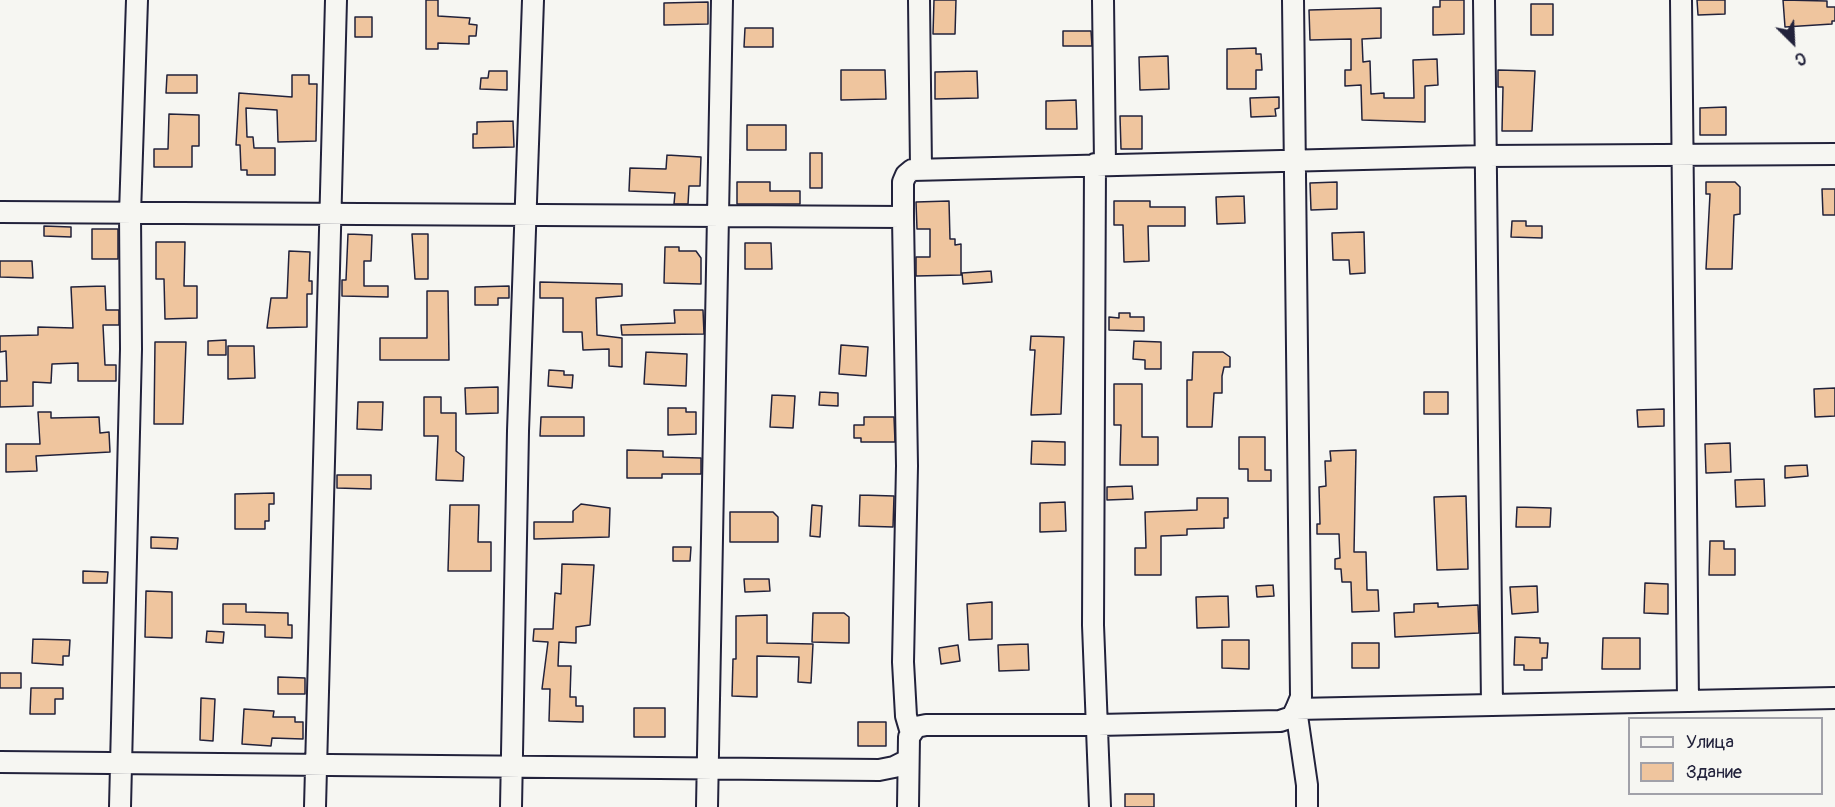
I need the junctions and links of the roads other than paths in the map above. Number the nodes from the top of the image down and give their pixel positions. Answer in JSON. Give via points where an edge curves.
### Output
{"nodes":[{"id":1,"x":137,"y":0,"type":"edge"},
{"id":2,"x":336,"y":0,"type":"edge"},
{"id":3,"x":533,"y":0,"type":"edge"},
{"id":4,"x":722,"y":0,"type":"edge"},
{"id":5,"x":919,"y":0,"type":"edge"},
{"id":6,"x":1103,"y":0,"type":"edge"},
{"id":7,"x":1293,"y":0,"type":"edge"},
{"id":8,"x":1484,"y":0,"type":"edge"},
{"id":9,"x":1682,"y":0,"type":"edge"},
{"id":10,"x":1681,"y":154,"type":"junction"},
{"id":11,"x":1835,"y":154,"type":"edge"},
{"id":12,"x":1486,"y":156,"type":"junction"},
{"id":13,"x":1297,"y":160,"type":"junction"},
{"id":14,"x":1100,"y":164,"type":"junction"},
{"id":15,"x":921,"y":168,"type":"junction"},
{"id":16,"x":0,"y":212,"type":"edge"},
{"id":17,"x":130,"y":214,"type":"junction"},
{"id":18,"x":527,"y":215,"type":"junction"},
{"id":19,"x":329,"y":216,"type":"junction"},
{"id":20,"x":719,"y":217,"type":"junction"},
{"id":21,"x":903,"y":217,"type":"junction"},
{"id":22,"x":1835,"y":698,"type":"edge"},
{"id":23,"x":1688,"y":701,"type":"junction"},
{"id":24,"x":1492,"y":705,"type":"junction"},
{"id":25,"x":1296,"y":710,"type":"junction"},
{"id":26,"x":1098,"y":725,"type":"junction"},
{"id":27,"x":911,"y":733,"type":"junction"},
{"id":28,"x":908,"y":760,"type":"junction"},
{"id":29,"x":0,"y":762,"type":"edge"},
{"id":30,"x":120,"y":763,"type":"junction"},
{"id":31,"x":316,"y":764,"type":"junction"},
{"id":32,"x":511,"y":765,"type":"junction"},
{"id":33,"x":707,"y":766,"type":"junction"},
{"id":34,"x":120,"y":807,"type":"edge"},
{"id":35,"x":315,"y":807,"type":"edge"},
{"id":36,"x":511,"y":807,"type":"edge"},
{"id":37,"x":707,"y":807,"type":"edge"},
{"id":38,"x":908,"y":807,"type":"edge"},
{"id":39,"x":1100,"y":807,"type":"edge"},
{"id":40,"x":1307,"y":807,"type":"edge"}],
"edges":[{"from":1,"to":17,"type":"street"},
{"from":2,"to":19,"type":"street"},
{"from":3,"to":18,"type":"street"},
{"from":4,"to":20,"type":"street"},
{"from":5,"to":15,"type":"street"},
{"from":6,"to":14,"type":"street"},
{"from":7,"to":13,"type":"street"},
{"from":8,"to":12,"type":"street"},
{"from":9,"to":10,"type":"street"},
{"from":10,"to":11,"type":"street"},
{"from":10,"to":12,"type":"street"},
{"from":10,"to":23,"type":"street"},
{"from":12,"to":13,"type":"street"},
{"from":12,"to":24,"type":"street"},
{"from":13,"to":14,"type":"street"},
{"from":13,"to":25,"type":"street","via":[[1301,697]]},
{"from":14,"to":15,"type":"street"},
{"from":14,"to":26,"type":"street","via":[[1093,625]]},
{"from":15,"to":21,"type":"street","via":[[906,175]]},
{"from":16,"to":17,"type":"street"},
{"from":17,"to":19,"type":"street"},
{"from":17,"to":30,"type":"street","via":[[131,349]]},
{"from":18,"to":19,"type":"street"},
{"from":18,"to":20,"type":"street"},
{"from":18,"to":32,"type":"street"},
{"from":19,"to":31,"type":"street"},
{"from":20,"to":21,"type":"street"},
{"from":20,"to":33,"type":"street"},
{"from":21,"to":27,"type":"street","via":[[907,465],[903,662],[906,716]]},
{"from":22,"to":23,"type":"street"},
{"from":23,"to":24,"type":"street"},
{"from":24,"to":25,"type":"street"},
{"from":25,"to":26,"type":"street","via":[[1292,717],[1280,721]]},
{"from":25,"to":40,"type":"street"},
{"from":26,"to":27,"type":"street","via":[[926,725]]},
{"from":26,"to":39,"type":"street"},
{"from":27,"to":28,"type":"street"},
{"from":28,"to":33,"type":"street","via":[[879,770]]},
{"from":28,"to":38,"type":"street"},
{"from":29,"to":30,"type":"street"},
{"from":30,"to":31,"type":"street"},
{"from":30,"to":34,"type":"street"},
{"from":31,"to":32,"type":"street"},
{"from":31,"to":35,"type":"street"},
{"from":32,"to":33,"type":"street"},
{"from":32,"to":36,"type":"street"},
{"from":33,"to":37,"type":"street"}]}
